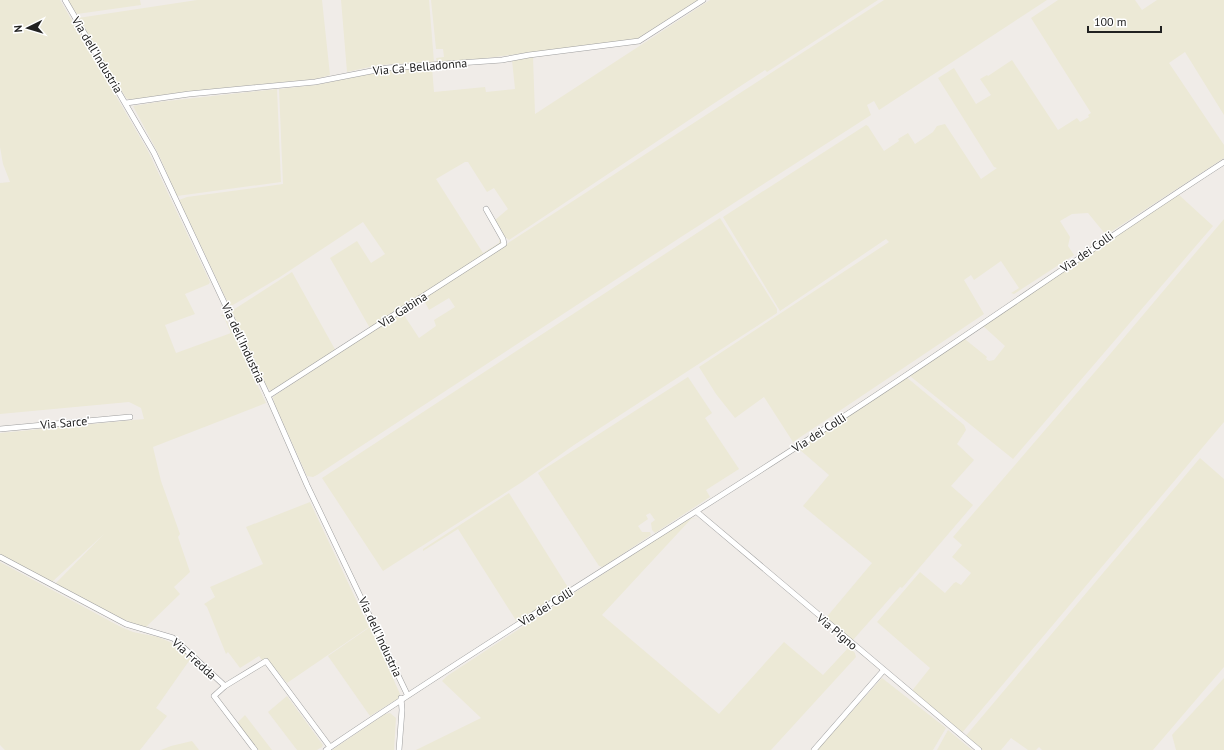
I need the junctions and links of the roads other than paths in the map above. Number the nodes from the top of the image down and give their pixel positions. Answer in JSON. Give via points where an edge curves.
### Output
{"nodes":[{"id":1,"x":64,"y":0,"type":"edge"},
{"id":2,"x":703,"y":0,"type":"edge"},
{"id":3,"x":126,"y":103,"type":"junction"},
{"id":4,"x":1224,"y":162,"type":"edge"},
{"id":5,"x":486,"y":209,"type":"dead end"},
{"id":6,"x":268,"y":396,"type":"junction"},
{"id":7,"x":130,"y":417,"type":"dead end"},
{"id":8,"x":0,"y":429,"type":"edge"},
{"id":9,"x":697,"y":512,"type":"junction"},
{"id":10,"x":0,"y":557,"type":"edge"},
{"id":11,"x":883,"y":671,"type":"junction"},
{"id":12,"x":225,"y":686,"type":"junction"},
{"id":13,"x":407,"y":694,"type":"junction"},
{"id":14,"x":401,"y":698,"type":"junction"},
{"id":15,"x":328,"y":748,"type":"edge"},
{"id":16,"x":255,"y":750,"type":"edge"},
{"id":17,"x":399,"y":750,"type":"edge"},
{"id":18,"x":814,"y":750,"type":"edge"},
{"id":19,"x":979,"y":750,"type":"edge"}],
"edges":[{"from":1,"to":3,"type":"street","name":"Via dell'Industria"},
{"from":2,"to":3,"type":"street","name":"Via Ca' Belladonna","via":[[639,41],[502,60],[387,68],[315,82]]},
{"from":3,"to":6,"type":"street","name":"Via dell'Industria","via":[[154,153]]},
{"from":4,"to":9,"type":"street","name":"Via dei Colli","via":[[1110,236],[947,349]]},
{"from":5,"to":6,"type":"street","name":"Via Gabina","via":[[504,244]]},
{"from":6,"to":13,"type":"street","name":"Via dell'Industria","via":[[307,486]]},
{"from":7,"to":8,"type":"street","name":"Via Sarce'"},
{"from":9,"to":11,"type":"street","name":"Via Pigno"},
{"from":9,"to":13,"type":"street","name":"Via dei Colli"},
{"from":10,"to":12,"type":"street","name":"Via Fredda","via":[[126,624],[173,638]]},
{"from":11,"to":18,"type":"street"},
{"from":11,"to":19,"type":"street","name":"Via Pigno"},
{"from":12,"to":15,"type":"street","name":"Via Fredda","via":[[266,661]]},
{"from":12,"to":16,"type":"street","via":[[214,696]]},
{"from":13,"to":14,"type":"street","name":"Via dei Colli"},
{"from":14,"to":15,"type":"street","name":"Via dei Colli"},
{"from":14,"to":17,"type":"street"}]}
